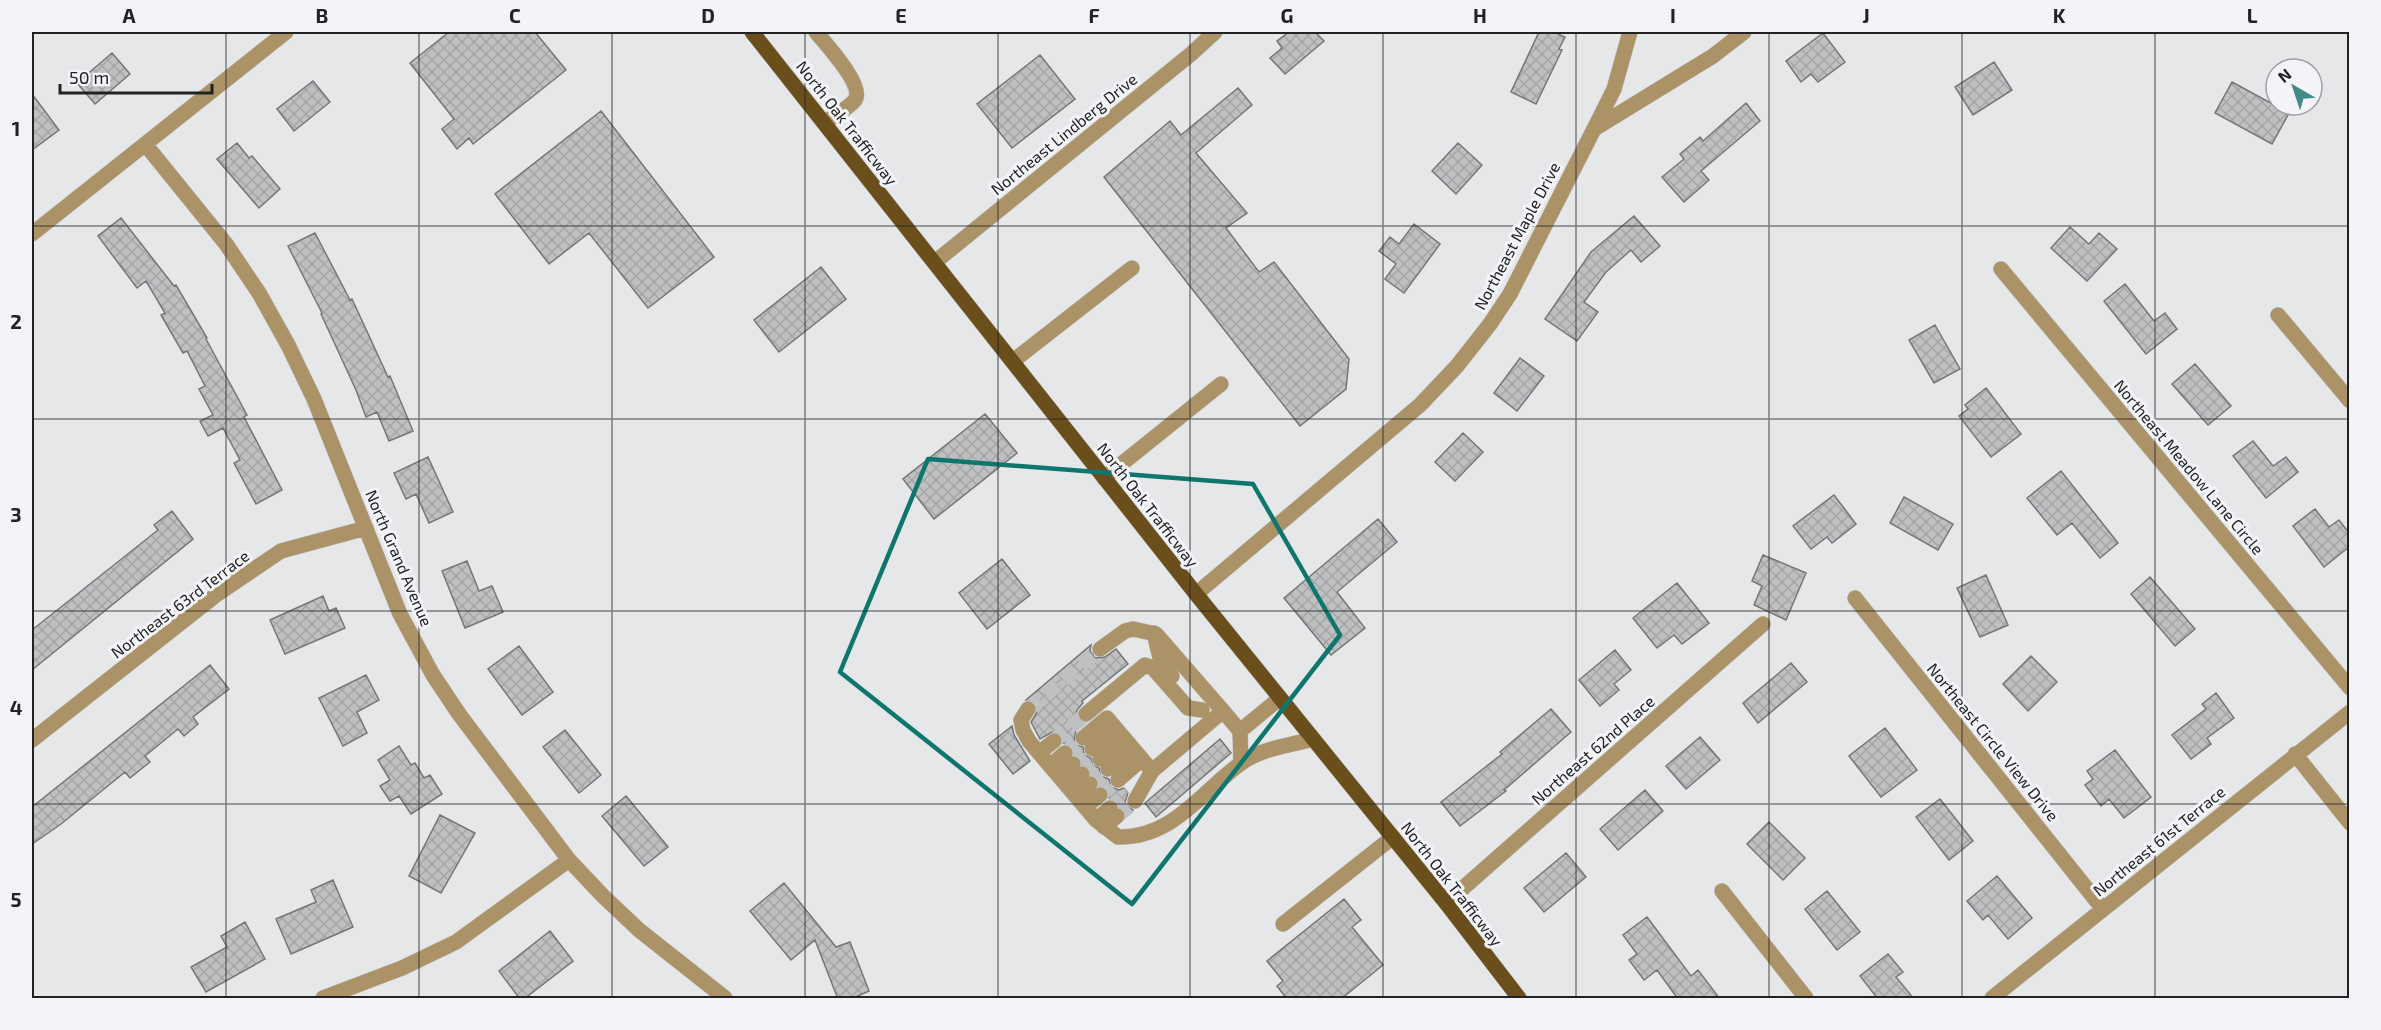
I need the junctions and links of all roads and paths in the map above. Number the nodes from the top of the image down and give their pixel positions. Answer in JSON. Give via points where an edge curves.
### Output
{"nodes":[{"id":1,"x":286,"y":32,"type":"edge"},
{"id":2,"x":752,"y":32,"type":"edge"},
{"id":3,"x":1215,"y":32,"type":"edge"},
{"id":4,"x":1630,"y":32,"type":"edge"},
{"id":5,"x":1744,"y":32,"type":"edge"},
{"id":6,"x":824,"y":34,"type":"edge"},
{"id":7,"x":824,"y":123,"type":"junction"},
{"id":8,"x":1594,"y":129,"type":"junction"},
{"id":9,"x":145,"y":144,"type":"junction"},
{"id":10,"x":32,"y":234,"type":"edge"},
{"id":11,"x":935,"y":262,"type":"junction"},
{"id":12,"x":1132,"y":268,"type":"dead end"},
{"id":13,"x":2001,"y":269,"type":"dead end"},
{"id":14,"x":2278,"y":315,"type":"dead end"},
{"id":15,"x":1013,"y":361,"type":"junction"},
{"id":16,"x":1221,"y":384,"type":"dead end"},
{"id":17,"x":2349,"y":400,"type":"edge"},
{"id":18,"x":1104,"y":478,"type":"junction"},
{"id":19,"x":366,"y":528,"type":"junction"},
{"id":20,"x":1196,"y":594,"type":"junction"},
{"id":21,"x":1855,"y":598,"type":"dead end"},
{"id":22,"x":1762,"y":624,"type":"dead end"},
{"id":23,"x":1154,"y":633,"type":"junction"},
{"id":24,"x":1100,"y":649,"type":"tunnel mouth"},
{"id":25,"x":2349,"y":688,"type":"edge"},
{"id":26,"x":1280,"y":698,"type":"junction"},
{"id":27,"x":1028,"y":709,"type":"dead end"},
{"id":28,"x":1202,"y":710,"type":"junction"},
{"id":29,"x":1223,"y":711,"type":"junction"},
{"id":30,"x":2349,"y":711,"type":"edge"},
{"id":31,"x":1086,"y":714,"type":"tunnel mouth"},
{"id":32,"x":1240,"y":731,"type":"junction"},
{"id":33,"x":1313,"y":739,"type":"junction"},
{"id":34,"x":32,"y":740,"type":"edge"},
{"id":35,"x":1054,"y":741,"type":"tunnel mouth"},
{"id":36,"x":1129,"y":744,"type":"junction"},
{"id":37,"x":1039,"y":753,"type":"junction"},
{"id":38,"x":2295,"y":754,"type":"junction"},
{"id":39,"x":1100,"y":759,"type":"junction"},
{"id":40,"x":1241,"y":763,"type":"junction"},
{"id":41,"x":1082,"y":774,"type":"junction"},
{"id":42,"x":1067,"y":786,"type":"junction"},
{"id":43,"x":1132,"y":797,"type":"dead end"},
{"id":44,"x":1114,"y":812,"type":"tunnel mouth"},
{"id":45,"x":2349,"y":823,"type":"edge"},
{"id":46,"x":1100,"y":824,"type":"junction"},
{"id":47,"x":1393,"y":837,"type":"junction"},
{"id":48,"x":569,"y":860,"type":"junction"},
{"id":49,"x":1722,"y":891,"type":"dead end"},
{"id":50,"x":1446,"y":903,"type":"junction"},
{"id":51,"x":2103,"y":909,"type":"junction"},
{"id":52,"x":1283,"y":924,"type":"dead end"},
{"id":53,"x":323,"y":999,"type":"edge"},
{"id":54,"x":725,"y":999,"type":"edge"},
{"id":55,"x":1519,"y":999,"type":"edge"},
{"id":56,"x":1806,"y":999,"type":"edge"},
{"id":57,"x":1992,"y":999,"type":"edge"}],
"edges":[{"from":1,"to":9,"type":"street"},
{"from":2,"to":7,"type":"main road","name":"North Oak Trafficway"},
{"from":3,"to":11,"type":"street","name":"Northeast Lindberg Drive"},
{"from":4,"to":8,"type":"street","name":"Northeast Maple Drive","via":[[1614,89]]},
{"from":5,"to":8,"type":"street","via":[[1713,56]]},
{"from":6,"to":7,"type":"street","via":[[857,92],[856,99]]},
{"from":7,"to":11,"type":"main road","name":"North Oak Trafficway"},
{"from":8,"to":20,"type":"street","name":"Northeast Maple Drive","via":[[1510,294],[1457,366],[1420,405]]},
{"from":9,"to":10,"type":"street"},
{"from":9,"to":19,"type":"street","name":"North Grand Avenue","via":[[226,244],[259,293],[314,399]]},
{"from":11,"to":15,"type":"main road","name":"North Oak Trafficway"},
{"from":12,"to":15,"type":"street"},
{"from":13,"to":25,"type":"street","name":"Northeast Meadow Lane Circle"},
{"from":14,"to":17,"type":"street"},
{"from":15,"to":18,"type":"main road","name":"North Oak Trafficway"},
{"from":16,"to":18,"type":"street"},
{"from":18,"to":20,"type":"main road","name":"North Oak Trafficway"},
{"from":19,"to":34,"type":"street","name":"Northeast 63rd Terrace","via":[[281,551],[216,595]]},
{"from":19,"to":48,"type":"street","name":"North Grand Avenue","via":[[400,614],[434,675]]},
{"from":20,"to":26,"type":"main road","name":"North Oak Trafficway"},
{"from":21,"to":51,"type":"street","name":"Northeast Circle View Drive"},
{"from":22,"to":50,"type":"street","name":"Northeast 62nd Place"},
{"from":23,"to":24,"type":"street","via":[[1125,631]]},
{"from":23,"to":28,"type":"street","via":[[1161,662]]},
{"from":23,"to":29,"type":"street"},
{"from":26,"to":32,"type":"street"},
{"from":26,"to":33,"type":"main road","name":"North Oak Trafficway"},
{"from":27,"to":37,"type":"street","via":[[1022,725]]},
{"from":28,"to":29,"type":"street"},
{"from":28,"to":31,"type":"street","via":[[1188,708],[1153,668],[1145,665]]},
{"from":29,"to":32,"type":"street"},
{"from":29,"to":36,"type":"street"},
{"from":30,"to":38,"type":"street","name":"Northeast 61st Terrace"},
{"from":32,"to":40,"type":"street"},
{"from":33,"to":40,"type":"street","via":[[1270,748]]},
{"from":33,"to":47,"type":"main road","name":"North Oak Trafficway"},
{"from":35,"to":37,"type":"street"},
{"from":36,"to":39,"type":"street"},
{"from":36,"to":39,"type":"street"},
{"from":36,"to":39,"type":"street"},
{"from":36,"to":43,"type":"street"},
{"from":37,"to":42,"type":"street"},
{"from":38,"to":45,"type":"street"},
{"from":38,"to":51,"type":"street","name":"Northeast 61st Terrace"},
{"from":40,"to":46,"type":"street","via":[[1193,807],[1164,827],[1118,837]]},
{"from":41,"to":42,"type":"street"},
{"from":41,"to":42,"type":"street"},
{"from":41,"to":42,"type":"street"},
{"from":42,"to":46,"type":"street"},
{"from":44,"to":46,"type":"street"},
{"from":47,"to":50,"type":"main road","name":"North Oak Trafficway"},
{"from":47,"to":52,"type":"street"},
{"from":48,"to":53,"type":"street","via":[[456,942]]},
{"from":48,"to":54,"type":"street","name":"North Grand Avenue","via":[[639,930]]},
{"from":49,"to":56,"type":"street"},
{"from":50,"to":55,"type":"main road","name":"North Oak Trafficway"},
{"from":51,"to":57,"type":"street","name":"Northeast 61st Terrace"}]}
